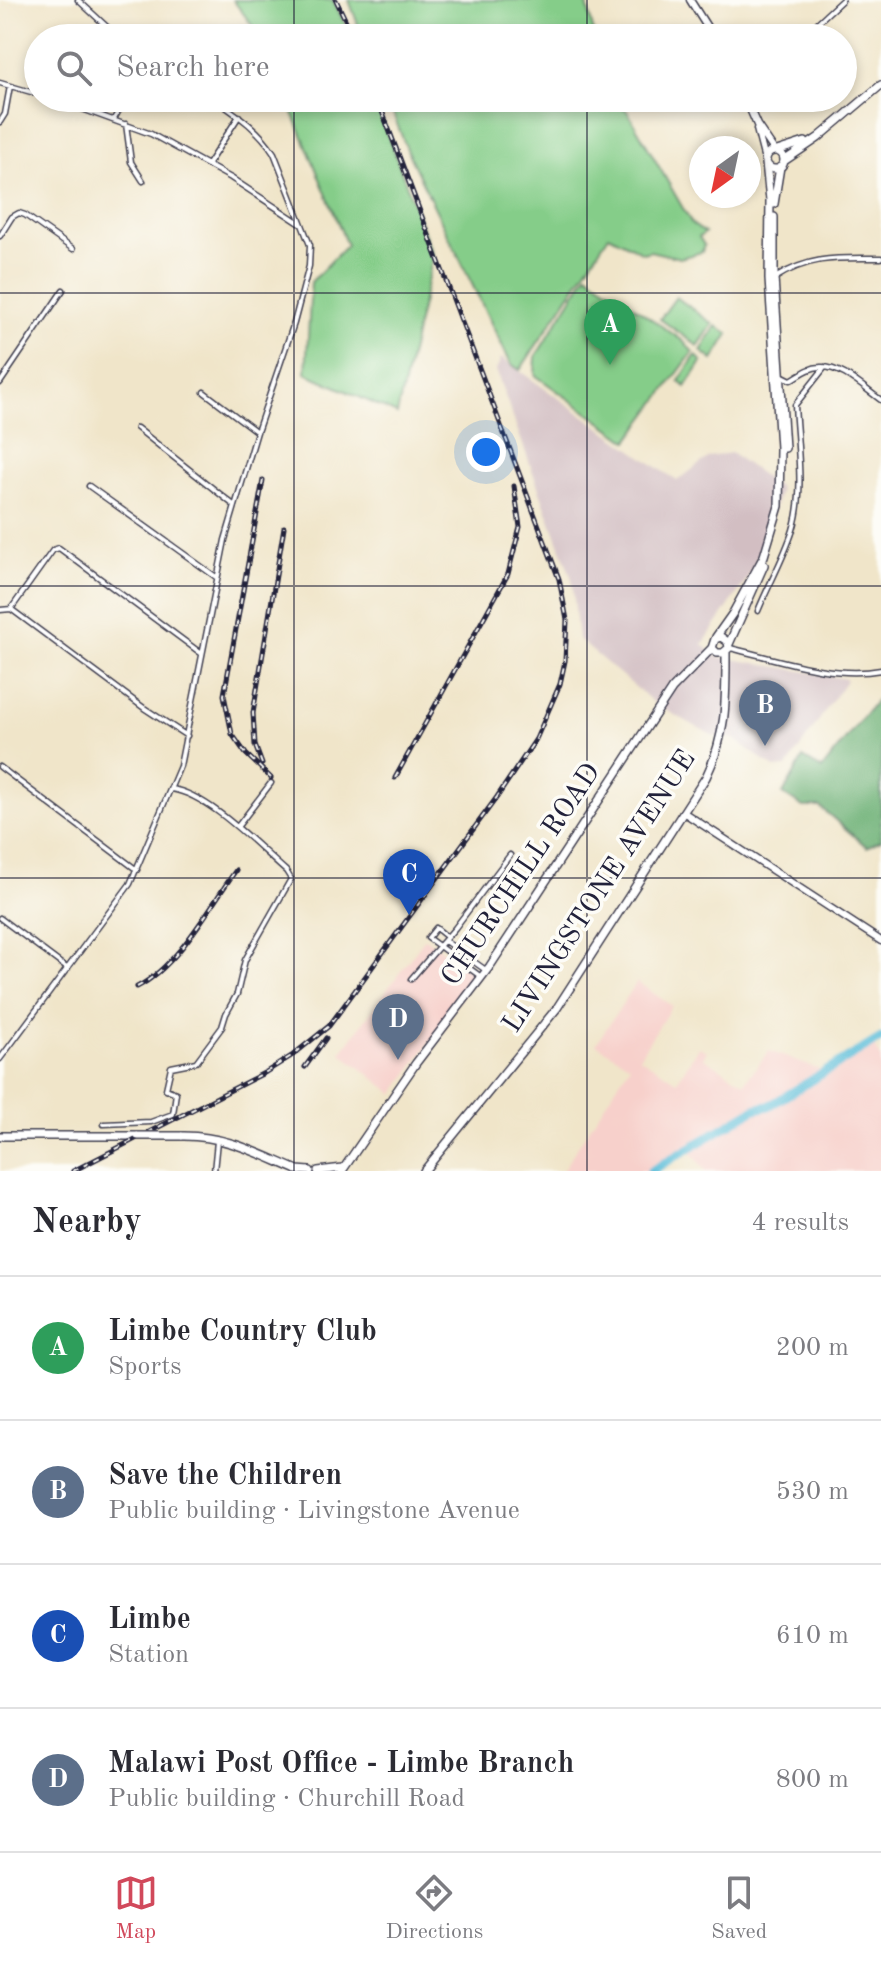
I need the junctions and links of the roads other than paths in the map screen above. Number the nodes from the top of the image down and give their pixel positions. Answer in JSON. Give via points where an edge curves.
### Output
{"nodes":[{"id":1,"x":78,"y":0,"type":"edge"},
{"id":2,"x":690,"y":0,"type":"edge"},
{"id":3,"x":842,"y":0,"type":"edge"},
{"id":4,"x":104,"y":24,"type":"edge"},
{"id":5,"x":705,"y":24,"type":"edge"},
{"id":6,"x":816,"y":24,"type":"edge"},
{"id":7,"x":0,"y":83,"type":"edge"},
{"id":8,"x":881,"y":85,"type":"edge"},
{"id":9,"x":10,"y":86,"type":"junction"},
{"id":10,"x":24,"y":90,"type":"edge"},
{"id":11,"x":857,"y":106,"type":"edge"},
{"id":12,"x":93,"y":112,"type":"edge"},
{"id":13,"x":118,"y":112,"type":"edge"},
{"id":14,"x":233,"y":112,"type":"edge"},
{"id":15,"x":751,"y":112,"type":"edge"},
{"id":16,"x":850,"y":112,"type":"edge"},
{"id":17,"x":239,"y":116,"type":"junction"},
{"id":18,"x":114,"y":119,"type":"junction"},
{"id":19,"x":0,"y":122,"type":"edge"},
{"id":20,"x":126,"y":124,"type":"junction"},
{"id":21,"x":757,"y":125,"type":"junction"},
{"id":22,"x":823,"y":135,"type":"junction"},
{"id":23,"x":775,"y":150,"type":"junction"},
{"id":24,"x":765,"y":161,"type":"junction"},
{"id":25,"x":208,"y":164,"type":"junction"},
{"id":26,"x":782,"y":164,"type":"junction"},
{"id":27,"x":143,"y":181,"type":"dead end"},
{"id":28,"x":303,"y":225,"type":"junction"},
{"id":29,"x":0,"y":236,"type":"edge"},
{"id":30,"x":73,"y":249,"type":"dead end"},
{"id":31,"x":881,"y":258,"type":"edge"},
{"id":32,"x":771,"y":278,"type":"junction"},
{"id":33,"x":63,"y":290,"type":"dead end"},
{"id":34,"x":0,"y":365,"type":"edge"},
{"id":35,"x":825,"y":367,"type":"junction"},
{"id":36,"x":8,"y":371,"type":"junction"},
{"id":37,"x":778,"y":373,"type":"junction"},
{"id":38,"x":0,"y":383,"type":"edge"},
{"id":39,"x":204,"y":392,"type":"dead end"},
{"id":40,"x":881,"y":400,"type":"edge"},
{"id":41,"x":137,"y":428,"type":"dead end"},
{"id":42,"x":257,"y":432,"type":"junction"},
{"id":43,"x":89,"y":486,"type":"dead end"},
{"id":44,"x":235,"y":506,"type":"junction"},
{"id":45,"x":216,"y":577,"type":"junction"},
{"id":46,"x":11,"y":609,"type":"junction"},
{"id":47,"x":0,"y":610,"type":"edge"},
{"id":48,"x":758,"y":611,"type":"dead end"},
{"id":49,"x":715,"y":639,"type":"junction"},
{"id":50,"x":712,"y":648,"type":"junction"},
{"id":51,"x":728,"y":648,"type":"junction"},
{"id":52,"x":202,"y":654,"type":"junction"},
{"id":53,"x":881,"y":670,"type":"edge"},
{"id":54,"x":187,"y":736,"type":"junction"},
{"id":55,"x":0,"y":767,"type":"edge"},
{"id":56,"x":271,"y":783,"type":"dead end"},
{"id":57,"x":171,"y":789,"type":"junction"},
{"id":58,"x":683,"y":812,"type":"junction"},
{"id":59,"x":238,"y":826,"type":"junction"},
{"id":60,"x":510,"y":855,"type":"dead end"},
{"id":61,"x":137,"y":870,"type":"junction"},
{"id":62,"x":0,"y":918,"type":"edge"},
{"id":63,"x":446,"y":939,"type":"junction"},
{"id":64,"x":881,"y":941,"type":"edge"},
{"id":65,"x":439,"y":947,"type":"junction"},
{"id":66,"x":464,"y":954,"type":"junction"},
{"id":67,"x":459,"y":961,"type":"junction"},
{"id":68,"x":68,"y":969,"type":"junction"},
{"id":69,"x":484,"y":974,"type":"junction"},
{"id":70,"x":411,"y":979,"type":"dead end"},
{"id":71,"x":0,"y":1059,"type":"edge"},
{"id":72,"x":104,"y":1124,"type":"dead end"},
{"id":73,"x":0,"y":1136,"type":"edge"},
{"id":74,"x":217,"y":1139,"type":"junction"},
{"id":75,"x":298,"y":1170,"type":"edge"},
{"id":76,"x":344,"y":1170,"type":"edge"},
{"id":77,"x":214,"y":1171,"type":"edge"},
{"id":78,"x":310,"y":1171,"type":"edge"},
{"id":79,"x":318,"y":1171,"type":"edge"},
{"id":80,"x":424,"y":1171,"type":"edge"}],
"edges":[{"from":1,"to":4,"type":"street"},
{"from":2,"to":5,"type":"main road"},
{"from":3,"to":6,"type":"street"},
{"from":7,"to":9,"type":"street"},
{"from":8,"to":11,"type":"highway"},
{"from":9,"to":10,"type":"street"},
{"from":9,"to":19,"type":"street"},
{"from":12,"to":18,"type":"street"},
{"from":13,"to":18,"type":"street"},
{"from":14,"to":17,"type":"street"},
{"from":15,"to":21,"type":"main road"},
{"from":16,"to":22,"type":"highway"},
{"from":17,"to":25,"type":"street"},
{"from":17,"to":28,"type":"street","via":[[274,153]]},
{"from":18,"to":20,"type":"street"},
{"from":20,"to":25,"type":"street"},
{"from":20,"to":27,"type":"street","via":[[131,162]]},
{"from":21,"to":23,"type":"main road"},
{"from":21,"to":24,"type":"main road"},
{"from":22,"to":23,"type":"highway"},
{"from":22,"to":26,"type":"highway"},
{"from":23,"to":24,"type":"highway"},
{"from":23,"to":26,"type":"highway","via":[[783,156]]},
{"from":24,"to":26,"type":"highway","via":[[770,168]]},
{"from":24,"to":32,"type":"highway","name":"CHURCHILL ROAD"},
{"from":25,"to":28,"type":"street"},
{"from":26,"to":32,"type":"highway","name":"CHURCHILL ROAD","via":[[774,201]]},
{"from":28,"to":42,"type":"street","via":[[310,245],[309,266]]},
{"from":29,"to":30,"type":"street","via":[[19,213]]},
{"from":31,"to":32,"type":"street","via":[[810,261]]},
{"from":32,"to":37,"type":"highway","name":"CHURCHILL ROAD"},
{"from":33,"to":36,"type":"street"},
{"from":34,"to":36,"type":"street"},
{"from":35,"to":37,"type":"street","via":[[791,380]]},
{"from":35,"to":40,"type":"street"},
{"from":35,"to":48,"type":"street","via":[[795,405],[799,474],[794,528]]},
{"from":36,"to":38,"type":"street"},
{"from":37,"to":49,"type":"highway","name":"CHURCHILL ROAD","via":[[781,488],[776,524],[749,586]]},
{"from":37,"to":51,"type":"highway","name":"CHURCHILL ROAD","via":[[784,507]]},
{"from":39,"to":42,"type":"street"},
{"from":41,"to":44,"type":"street"},
{"from":42,"to":44,"type":"street"},
{"from":43,"to":45,"type":"street"},
{"from":44,"to":45,"type":"street"},
{"from":45,"to":52,"type":"street"},
{"from":46,"to":47,"type":"street"},
{"from":46,"to":52,"type":"street","via":[[59,548]]},
{"from":46,"to":54,"type":"street"},
{"from":49,"to":50,"type":"highway","name":"CHURCHILL ROAD"},
{"from":49,"to":51,"type":"highway","via":[[724,637]]},
{"from":50,"to":51,"type":"highway","via":[[717,653]]},
{"from":50,"to":69,"type":"highway","name":"CHURCHILL ROAD","via":[[672,689]]},
{"from":51,"to":53,"type":"street","via":[[826,669]]},
{"from":51,"to":58,"type":"highway","name":"LIVINGSTONE AVENUE","via":[[721,741]]},
{"from":52,"to":54,"type":"street"},
{"from":54,"to":57,"type":"street"},
{"from":55,"to":61,"type":"street"},
{"from":56,"to":59,"type":"street"},
{"from":57,"to":59,"type":"street"},
{"from":57,"to":61,"type":"street"},
{"from":58,"to":64,"type":"main road"},
{"from":58,"to":80,"type":"highway","name":"LIVINGSTONE AVENUE","via":[[557,1008]]},
{"from":59,"to":72,"type":"street","via":[[286,871],[290,884],[245,960],[222,1027],[196,1062],[171,1067],[166,1089],[176,1093],[173,1114],[151,1122]]},
{"from":60,"to":63,"type":"street"},
{"from":61,"to":68,"type":"street"},
{"from":62,"to":68,"type":"street"},
{"from":63,"to":65,"type":"street"},
{"from":63,"to":65,"type":"street","via":[[436,928],[428,938]]},
{"from":63,"to":66,"type":"street"},
{"from":65,"to":67,"type":"street"},
{"from":65,"to":70,"type":"street"},
{"from":66,"to":67,"type":"street"},
{"from":66,"to":69,"type":"street"},
{"from":67,"to":69,"type":"street"},
{"from":68,"to":71,"type":"street"},
{"from":69,"to":76,"type":"highway","name":"CHURCHILL ROAD"},
{"from":73,"to":74,"type":"highway","bridge":true},
{"from":74,"to":75,"type":"highway"},
{"from":74,"to":77,"type":"street"},
{"from":75,"to":78,"type":"highway"},
{"from":76,"to":79,"type":"highway"}]}
